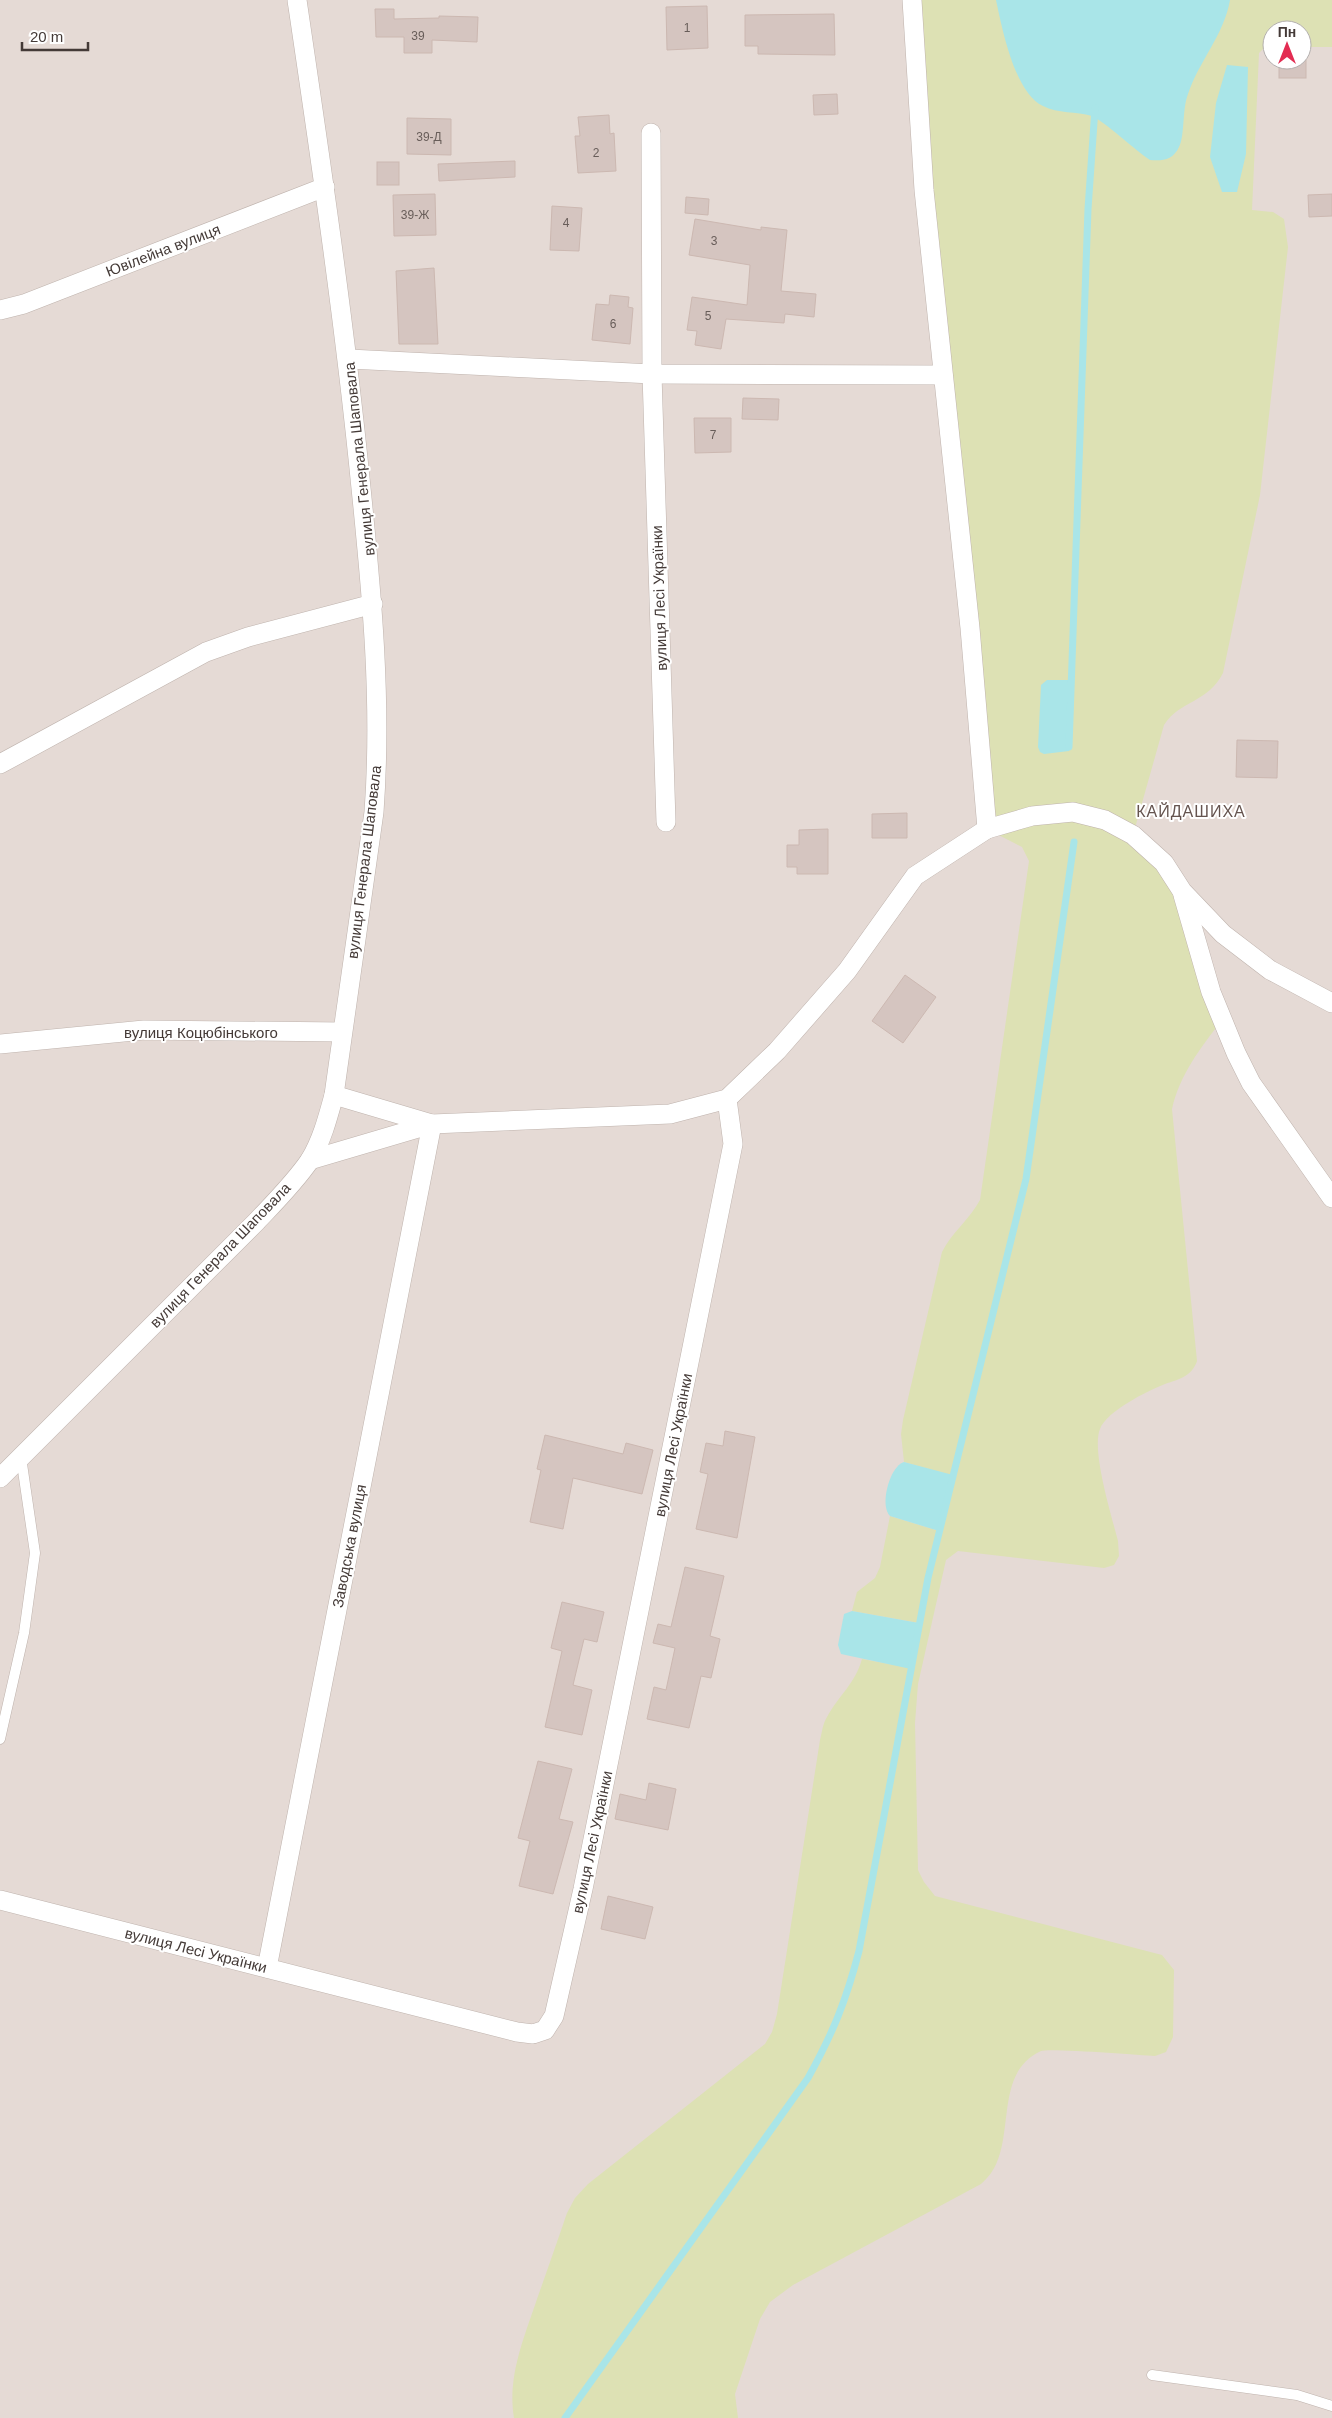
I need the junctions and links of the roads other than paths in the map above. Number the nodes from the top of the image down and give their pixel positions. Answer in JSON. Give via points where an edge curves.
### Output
{"nodes":[{"id":1,"x":297,"y":0,"type":"edge"},
{"id":2,"x":912,"y":0,"type":"edge"},
{"id":3,"x":651,"y":133,"type":"dead end"},
{"id":4,"x":325,"y":187,"type":"junction"},
{"id":5,"x":0,"y":310,"type":"edge"},
{"id":6,"x":349,"y":359,"type":"junction"},
{"id":7,"x":652,"y":374,"type":"junction"},
{"id":8,"x":943,"y":375,"type":"junction"},
{"id":9,"x":373,"y":604,"type":"junction"},
{"id":10,"x":0,"y":764,"type":"edge"},
{"id":11,"x":666,"y":822,"type":"dead end"},
{"id":12,"x":987,"y":829,"type":"junction"},
{"id":13,"x":1182,"y":892,"type":"junction"},
{"id":14,"x":1332,"y":1003,"type":"edge"},
{"id":15,"x":342,"y":1032,"type":"junction"},
{"id":16,"x":0,"y":1044,"type":"edge"},
{"id":17,"x":334,"y":1095,"type":"junction"},
{"id":18,"x":727,"y":1100,"type":"junction"},
{"id":19,"x":432,"y":1124,"type":"junction"},
{"id":20,"x":310,"y":1160,"type":"junction"},
{"id":21,"x":1332,"y":1198,"type":"edge"},
{"id":22,"x":21,"y":1457,"type":"junction"},
{"id":23,"x":0,"y":1478,"type":"edge"},
{"id":24,"x":0,"y":1739,"type":"edge"},
{"id":25,"x":0,"y":1900,"type":"edge"},
{"id":26,"x":267,"y":1968,"type":"junction"},
{"id":27,"x":1152,"y":2375,"type":"dead end"},
{"id":28,"x":1332,"y":2406,"type":"edge"}],
"edges":[{"from":1,"to":4,"type":"street","name":"вулиця Генерала Шаповала"},
{"from":2,"to":8,"type":"street","via":[[924,190]]},
{"from":3,"to":7,"type":"street","name":"вулиця Лесі Українки"},
{"from":4,"to":5,"type":"street","name":"Ювілейна вулиця","via":[[24,304]]},
{"from":4,"to":6,"type":"street","name":"вулиця Генерала Шаповала"},
{"from":6,"to":7,"type":"street"},
{"from":6,"to":9,"type":"street","name":"вулиця Генерала Шаповала"},
{"from":7,"to":8,"type":"street"},
{"from":7,"to":11,"type":"street","name":"вулиця Лесі Українки"},
{"from":8,"to":12,"type":"street"},
{"from":9,"to":10,"type":"street","via":[[248,637],[206,652]]},
{"from":9,"to":15,"type":"street","name":"вулиця Генерала Шаповала","via":[[377,776]]},
{"from":12,"to":13,"type":"street","via":[[1032,816],[1073,812],[1105,820],[1132,835],[1164,862]]},
{"from":12,"to":18,"type":"street","via":[[915,876],[847,972],[777,1051]]},
{"from":13,"to":14,"type":"street","via":[[1250,956]]},
{"from":13,"to":21,"type":"street","via":[[1211,992],[1236,1053],[1251,1083]]},
{"from":15,"to":16,"type":"street","name":"вулиця Коцюбінського","via":[[144,1030]]},
{"from":15,"to":17,"type":"street","name":"вулиця Генерала Шаповала"},
{"from":17,"to":19,"type":"street"},
{"from":17,"to":20,"type":"street","name":"вулиця Генерала Шаповала"},
{"from":18,"to":19,"type":"street","via":[[670,1114]]},
{"from":18,"to":26,"type":"street","name":"вулиця Лесі Українки","via":[[733,1144],[583,1889],[554,2016],[546,2030],[533,2034],[517,2032]]},
{"from":19,"to":20,"type":"street"},
{"from":19,"to":26,"type":"street","name":"Заводська вулиця"},
{"from":20,"to":22,"type":"street","name":"вулиця Генерала Шаповала","via":[[257,1221]]},
{"from":22,"to":23,"type":"street","name":"вулиця Генерала Шаповала"},
{"from":22,"to":24,"type":"lane","via":[[35,1553],[24,1633]]},
{"from":25,"to":26,"type":"street","name":"вулиця Лесі Українки"},
{"from":27,"to":28,"type":"lane","via":[[1297,2395]]}]}
